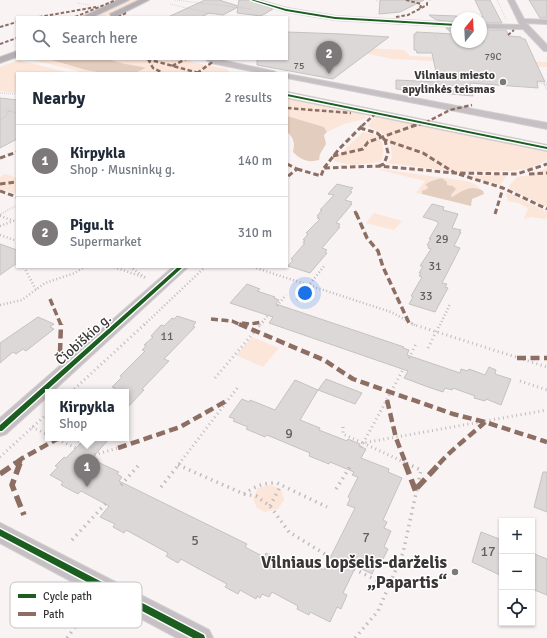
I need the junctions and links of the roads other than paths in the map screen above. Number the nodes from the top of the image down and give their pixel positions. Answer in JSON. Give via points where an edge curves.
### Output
{"nodes":[{"id":1,"x":125,"y":0,"type":"edge"},
{"id":2,"x":145,"y":0,"type":"edge"},
{"id":3,"x":252,"y":0,"type":"edge"},
{"id":4,"x":511,"y":0,"type":"edge"},
{"id":5,"x":286,"y":10,"type":"junction"},
{"id":6,"x":88,"y":16,"type":"edge"},
{"id":7,"x":109,"y":16,"type":"edge"},
{"id":8,"x":270,"y":16,"type":"edge"},
{"id":9,"x":547,"y":22,"type":"edge"},
{"id":10,"x":523,"y":24,"type":"junction"},
{"id":11,"x":451,"y":25,"type":"edge"},
{"id":12,"x":487,"y":26,"type":"edge"},
{"id":13,"x":16,"y":43,"type":"edge"},
{"id":14,"x":547,"y":48,"type":"edge"},
{"id":15,"x":0,"y":49,"type":"edge"},
{"id":16,"x":16,"y":54,"type":"edge"},
{"id":17,"x":0,"y":60,"type":"edge"},
{"id":18,"x":212,"y":60,"type":"edge"},
{"id":19,"x":234,"y":69,"type":"edge"},
{"id":20,"x":263,"y":72,"type":"edge"},
{"id":21,"x":288,"y":76,"type":"edge"},
{"id":22,"x":288,"y":96,"type":"edge"},
{"id":23,"x":547,"y":126,"type":"edge"},
{"id":24,"x":547,"y":148,"type":"edge"},
{"id":25,"x":180,"y":268,"type":"edge"},
{"id":26,"x":0,"y":429,"type":"edge"},
{"id":27,"x":0,"y":532,"type":"edge"},
{"id":28,"x":95,"y":582,"type":"edge"},
{"id":29,"x":142,"y":607,"type":"edge"},
{"id":30,"x":201,"y":638,"type":"edge"}],
"edges":[{"from":1,"to":6,"type":"main road"},
{"from":2,"to":7,"type":"main road"},
{"from":3,"to":5,"type":"street"},
{"from":4,"to":10,"type":"street"},
{"from":5,"to":8,"type":"street"},
{"from":5,"to":11,"type":"street","via":[[342,18]]},
{"from":9,"to":10,"type":"street"},
{"from":10,"to":12,"type":"street"},
{"from":10,"to":14,"type":"street"},
{"from":13,"to":15,"type":"main road"},
{"from":16,"to":17,"type":"main road"},
{"from":18,"to":19,"type":"street"},
{"from":19,"to":20,"type":"street"},
{"from":21,"to":23,"type":"street"},
{"from":22,"to":24,"type":"street"},
{"from":25,"to":26,"type":"street","name":"Čiobiškio g."},
{"from":27,"to":28,"type":"street"},
{"from":29,"to":30,"type":"street"}]}
